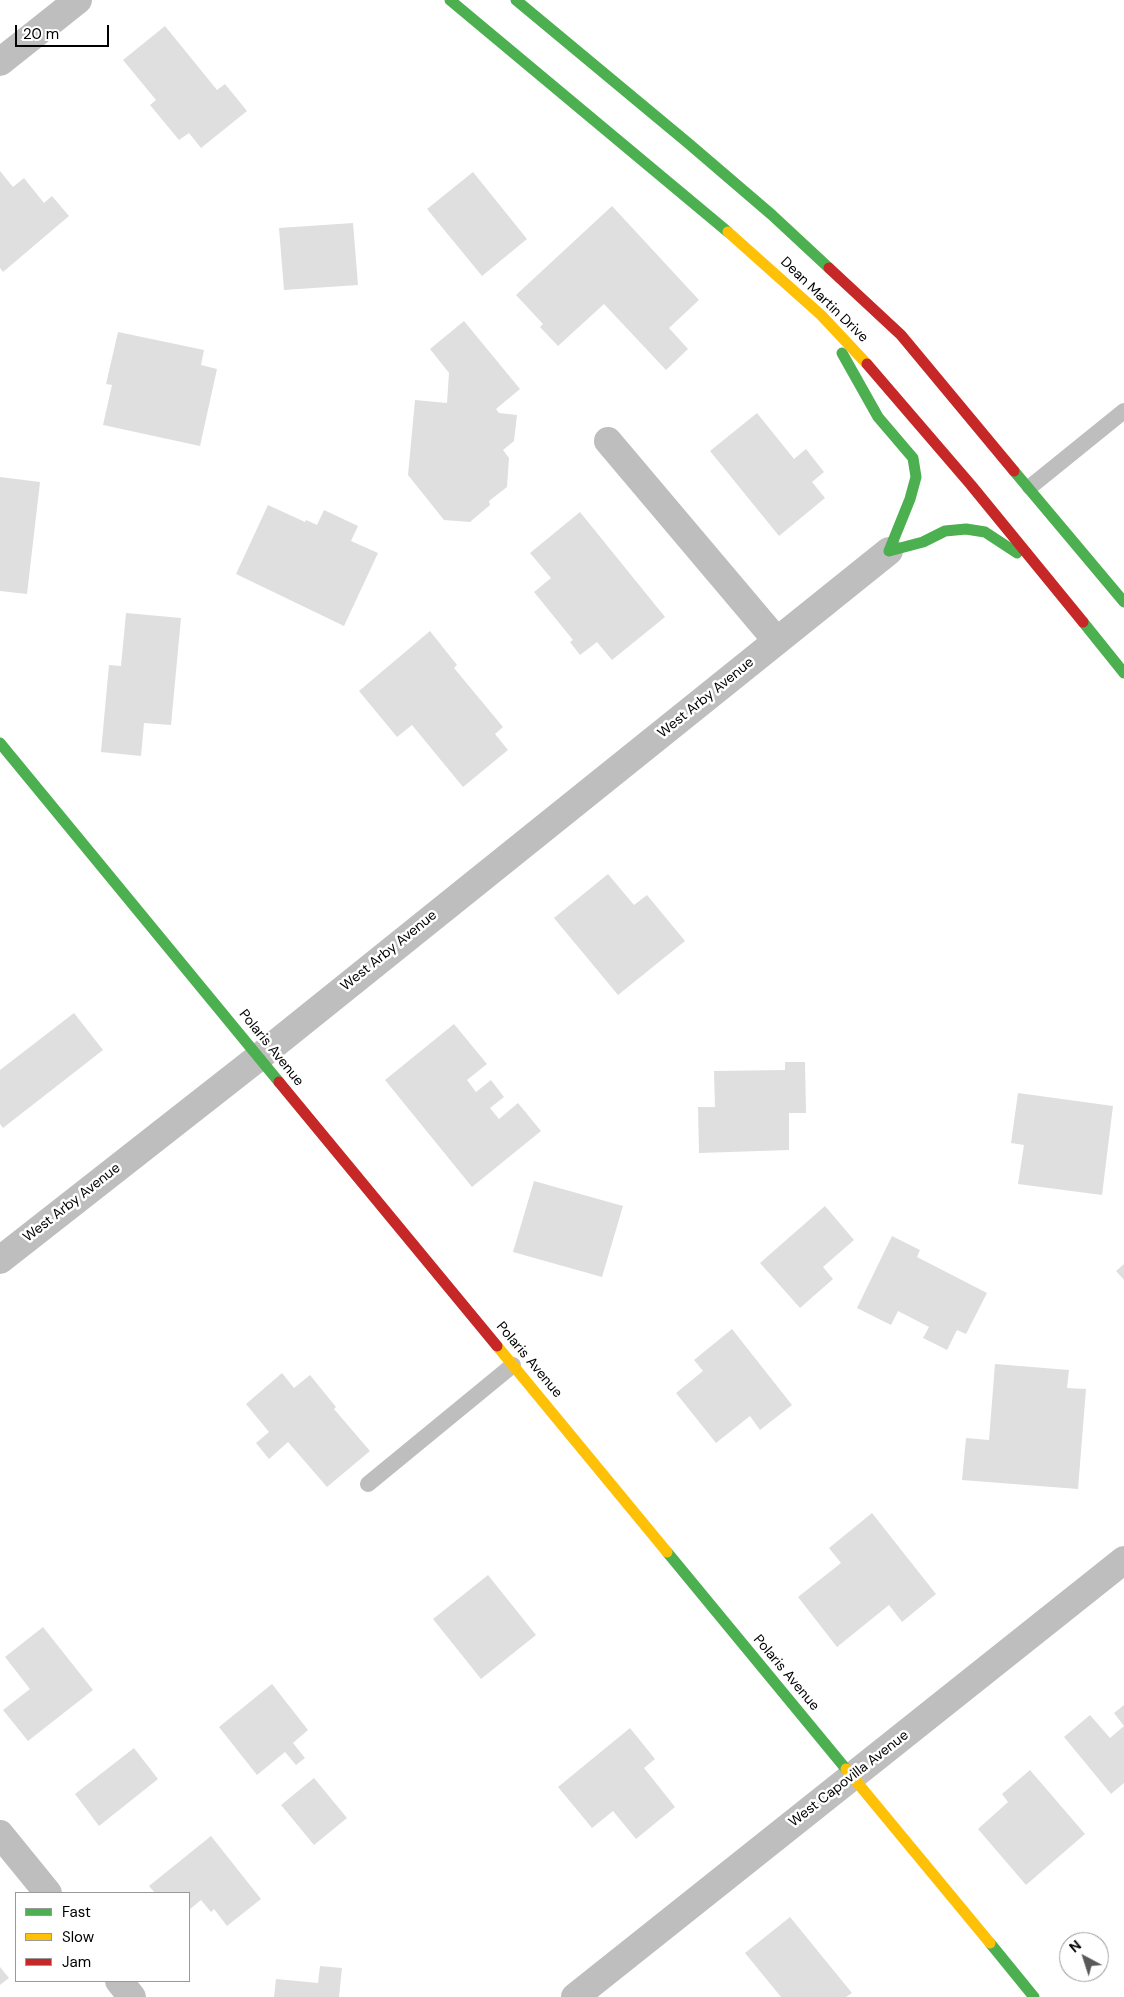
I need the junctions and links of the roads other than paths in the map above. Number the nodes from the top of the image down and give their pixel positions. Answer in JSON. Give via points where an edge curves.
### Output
{"nodes":[{"id":1,"x":78,"y":0,"type":"edge"},
{"id":2,"x":450,"y":0,"type":"edge"},
{"id":3,"x":516,"y":0,"type":"edge"},
{"id":4,"x":0,"y":62,"type":"edge"},
{"id":5,"x":821,"y":316,"type":"junction"},
{"id":6,"x":1124,"y":411,"type":"edge"},
{"id":7,"x":608,"y":441,"type":"dead end"},
{"id":8,"x":1030,"y":487,"type":"junction"},
{"id":9,"x":889,"y":551,"type":"junction"},
{"id":10,"x":1049,"y":579,"type":"junction"},
{"id":11,"x":1124,"y":602,"type":"edge"},
{"id":12,"x":777,"y":640,"type":"junction"},
{"id":13,"x":1124,"y":673,"type":"edge"},
{"id":14,"x":0,"y":743,"type":"edge"},
{"id":15,"x":259,"y":1057,"type":"junction"},
{"id":16,"x":0,"y":1260,"type":"edge"},
{"id":17,"x":513,"y":1366,"type":"junction"},
{"id":18,"x":368,"y":1484,"type":"dead end"},
{"id":19,"x":1124,"y":1560,"type":"edge"},
{"id":20,"x":852,"y":1777,"type":"junction"},
{"id":21,"x":0,"y":1834,"type":"edge"},
{"id":22,"x":47,"y":1892,"type":"edge"},
{"id":23,"x":120,"y":1982,"type":"edge"},
{"id":24,"x":132,"y":1997,"type":"edge"},
{"id":25,"x":575,"y":1997,"type":"edge"},
{"id":26,"x":1034,"y":1997,"type":"edge"}],
"edges":[{"from":1,"to":4,"type":"street"},
{"from":2,"to":5,"type":"main road","name":"Dean Martin Drive","via":[[759,258]]},
{"from":3,"to":8,"type":"main road","name":"Dean Martin Drive","via":[[702,155],[856,291],[901,334]]},
{"from":5,"to":9,"type":"main road","via":[[878,417],[913,458],[916,477]]},
{"from":5,"to":10,"type":"main road","name":"Dean Martin Drive","via":[[869,366]]},
{"from":6,"to":8,"type":"lane"},
{"from":7,"to":12,"type":"street"},
{"from":8,"to":11,"type":"main road","name":"Dean Martin Drive"},
{"from":9,"to":10,"type":"main road","via":[[923,542],[945,531],[966,529],[985,532],[1010,546]]},
{"from":9,"to":12,"type":"street","name":"West Arby Avenue"},
{"from":10,"to":13,"type":"main road","name":"Dean Martin Drive"},
{"from":12,"to":15,"type":"street","name":"West Arby Avenue"},
{"from":14,"to":15,"type":"main road","name":"Polaris Avenue"},
{"from":15,"to":16,"type":"street","name":"West Arby Avenue"},
{"from":15,"to":17,"type":"main road","name":"Polaris Avenue"},
{"from":17,"to":18,"type":"lane"},
{"from":17,"to":20,"type":"main road","name":"Polaris Avenue"},
{"from":19,"to":20,"type":"street","name":"West Capovilla Avenue"},
{"from":20,"to":25,"type":"street","name":"West Capovilla Avenue"},
{"from":20,"to":26,"type":"main road","name":"Polaris Avenue"},
{"from":21,"to":22,"type":"street"},
{"from":23,"to":24,"type":"street"}]}
